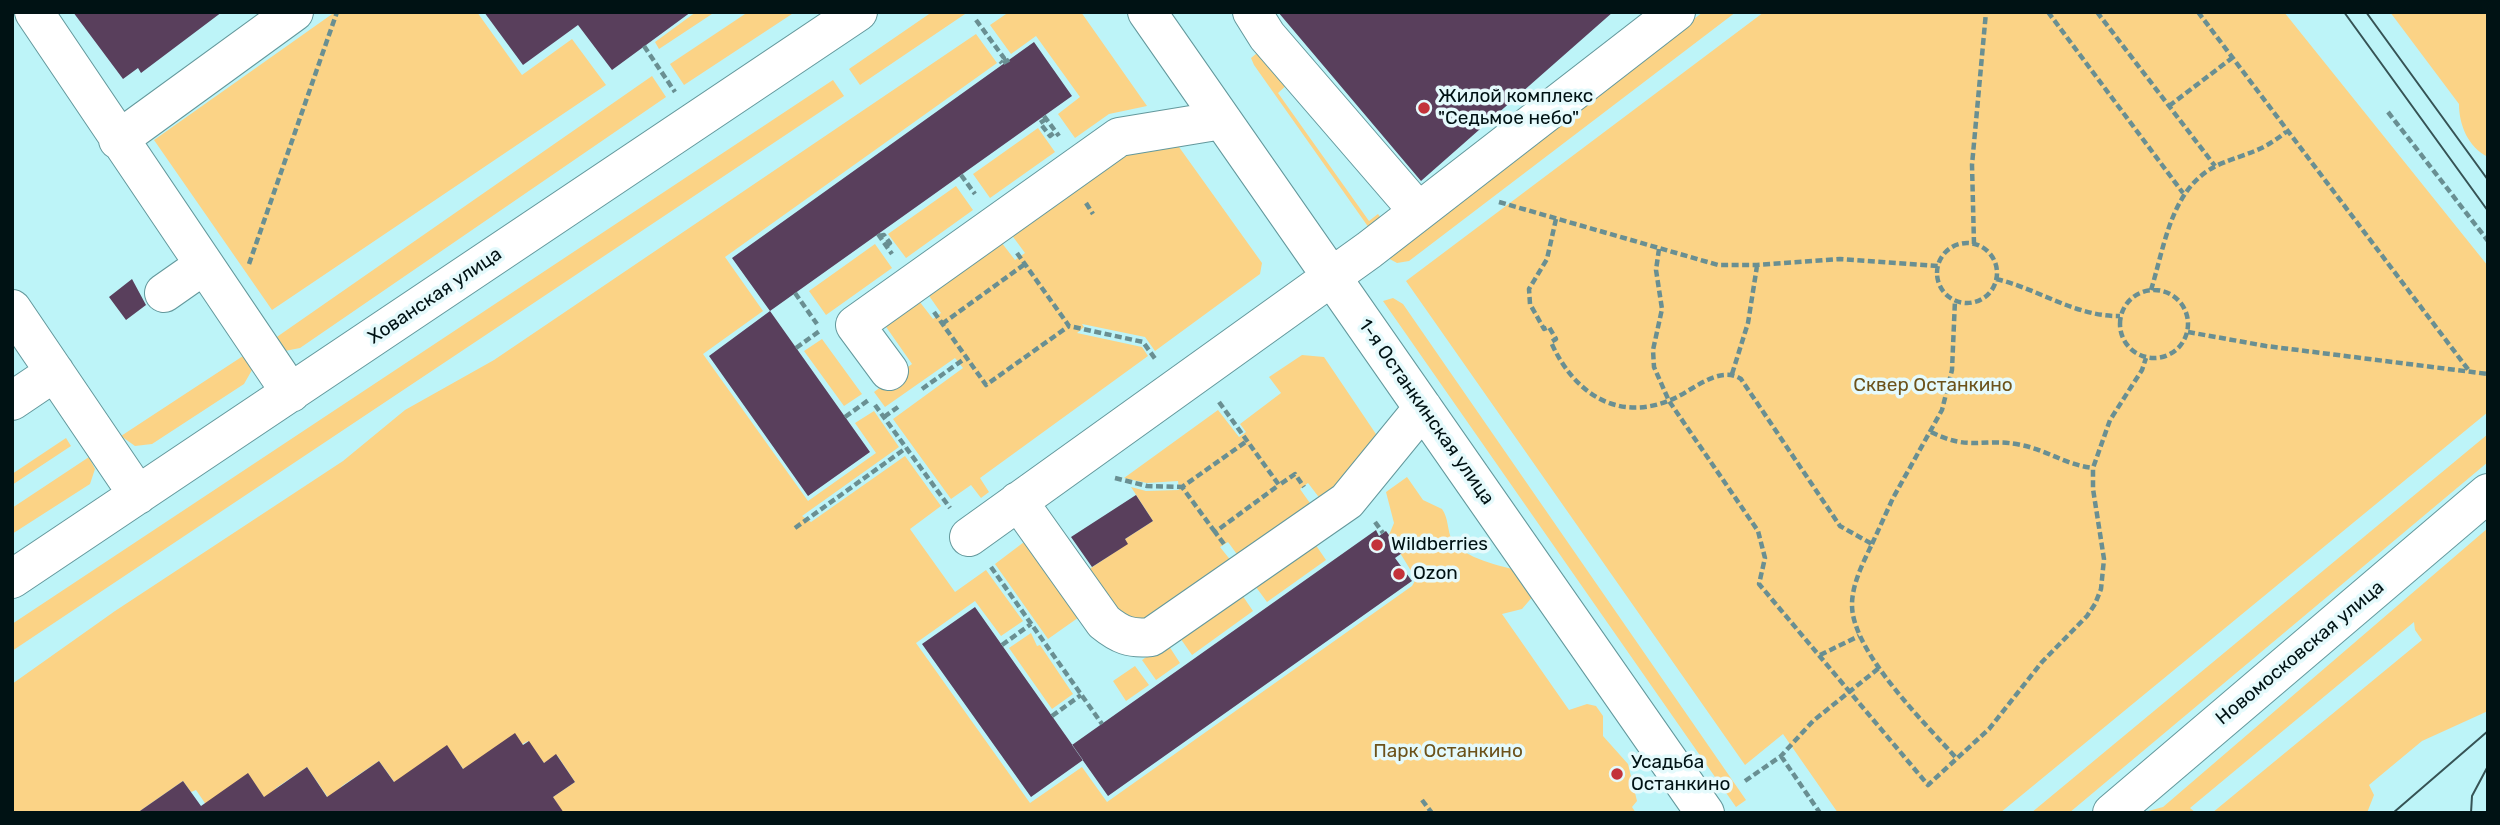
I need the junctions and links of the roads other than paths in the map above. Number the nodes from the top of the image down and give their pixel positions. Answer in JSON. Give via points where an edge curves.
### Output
{"nodes":[{"id":1,"x":33,"y":12,"type":"edge"},
{"id":2,"x":294,"y":12,"type":"edge"},
{"id":3,"x":858,"y":12,"type":"edge"},
{"id":4,"x":1147,"y":12,"type":"edge"},
{"id":5,"x":1252,"y":12,"type":"edge"},
{"id":6,"x":1676,"y":12,"type":"edge"},
{"id":7,"x":1222,"y":120,"type":"junction"},
{"id":8,"x":118,"y":140,"type":"junction"},
{"id":9,"x":1418,"y":211,"type":"junction"},
{"id":10,"x":204,"y":265,"type":"junction"},
{"id":11,"x":1331,"y":277,"type":"junction"},
{"id":12,"x":164,"y":293,"type":"dead end"},
{"id":13,"x":12,"y":309,"type":"edge"},
{"id":14,"x":55,"y":372,"type":"junction"},
{"id":15,"x":889,"y":391,"type":"road end"},
{"id":16,"x":291,"y":393,"type":"junction"},
{"id":17,"x":12,"y":401,"type":"edge"},
{"id":18,"x":1423,"y":408,"type":"junction"},
{"id":19,"x":2488,"y":494,"type":"edge"},
{"id":20,"x":138,"y":495,"type":"junction"},
{"id":21,"x":1018,"y":501,"type":"junction"},
{"id":22,"x":969,"y":537,"type":"road end"},
{"id":23,"x":12,"y":579,"type":"edge"},
{"id":24,"x":1705,"y":813,"type":"edge"},
{"id":25,"x":2112,"y":813,"type":"edge"}],
"edges":[{"from":1,"to":8,"type":"street"},
{"from":2,"to":8,"type":"street"},
{"from":3,"to":16,"type":"street","name":"Хованская улица"},
{"from":4,"to":7,"type":"street","name":"1-я Останкинская улица"},
{"from":5,"to":9,"type":"street","via":[[1267,36]]},
{"from":6,"to":9,"type":"street"},
{"from":7,"to":11,"type":"street","name":"1-я Останкинская улица"},
{"from":7,"to":15,"type":"street","via":[[1119,137],[855,325]]},
{"from":8,"to":10,"type":"street"},
{"from":9,"to":11,"type":"street"},
{"from":10,"to":12,"type":"street"},
{"from":10,"to":16,"type":"street"},
{"from":11,"to":18,"type":"street","name":"1-я Останкинская улица"},
{"from":11,"to":21,"type":"street"},
{"from":13,"to":14,"type":"street"},
{"from":14,"to":17,"type":"street"},
{"from":14,"to":20,"type":"street"},
{"from":16,"to":20,"type":"street","name":"Хованская улица"},
{"from":18,"to":21,"type":"street","via":[[1347,501],[1151,637],[1119,634],[1104,622]]},
{"from":18,"to":24,"type":"street","name":"1-я Останкинская улица"},
{"from":19,"to":25,"type":"street","name":"Новомосковская улица"},
{"from":20,"to":23,"type":"street","name":"Хованская улица"},
{"from":21,"to":22,"type":"street"}]}
